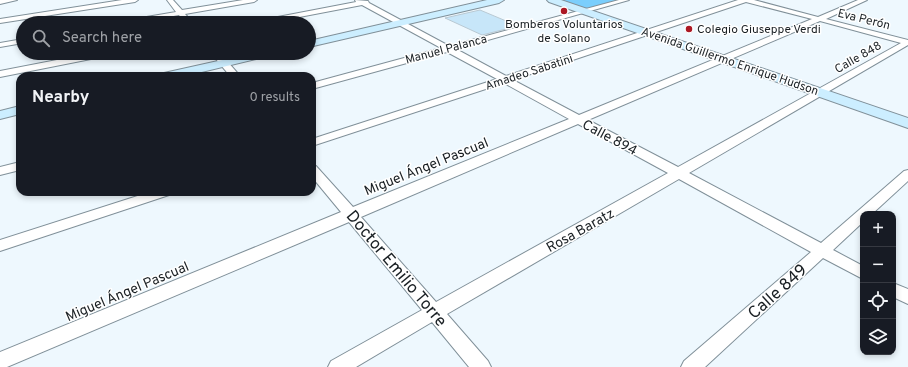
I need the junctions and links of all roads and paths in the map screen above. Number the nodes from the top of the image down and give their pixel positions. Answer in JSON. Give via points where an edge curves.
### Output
{"nodes":[{"id":1,"x":14,"y":0,"type":"edge"},
{"id":2,"x":135,"y":0,"type":"edge"},
{"id":3,"x":170,"y":0,"type":"edge"},
{"id":4,"x":254,"y":0,"type":"edge"},
{"id":5,"x":374,"y":0,"type":"edge"},
{"id":6,"x":499,"y":0,"type":"edge"},
{"id":7,"x":552,"y":0,"type":"edge"},
{"id":8,"x":626,"y":0,"type":"edge"},
{"id":9,"x":745,"y":0,"type":"edge"},
{"id":10,"x":864,"y":0,"type":"edge"},
{"id":11,"x":360,"y":1,"type":"edge"},
{"id":12,"x":0,"y":2,"type":"edge"},
{"id":13,"x":584,"y":11,"type":"junction"},
{"id":14,"x":181,"y":13,"type":"junction"},
{"id":15,"x":37,"y":16,"type":"edge"},
{"id":16,"x":164,"y":16,"type":"edge"},
{"id":17,"x":183,"y":16,"type":"edge"},
{"id":18,"x":290,"y":16,"type":"edge"},
{"id":19,"x":16,"y":19,"type":"edge"},
{"id":20,"x":819,"y":19,"type":"junction"},
{"id":21,"x":0,"y":22,"type":"edge"},
{"id":22,"x":401,"y":23,"type":"junction"},
{"id":23,"x":647,"y":32,"type":"junction"},
{"id":24,"x":16,"y":42,"type":"edge"},
{"id":25,"x":316,"y":42,"type":"edge"},
{"id":26,"x":908,"y":42,"type":"edge"},
{"id":27,"x":0,"y":45,"type":"edge"},
{"id":28,"x":448,"y":49,"type":"junction"},
{"id":29,"x":724,"y":59,"type":"junction"},
{"id":30,"x":71,"y":60,"type":"edge"},
{"id":31,"x":222,"y":60,"type":"edge"},
{"id":32,"x":237,"y":60,"type":"edge"},
{"id":33,"x":224,"y":63,"type":"junction"},
{"id":34,"x":186,"y":72,"type":"edge"},
{"id":35,"x":232,"y":72,"type":"edge"},
{"id":36,"x":0,"y":74,"type":"edge"},
{"id":37,"x":506,"y":79,"type":"junction"},
{"id":38,"x":316,"y":85,"type":"edge"},
{"id":39,"x":821,"y":92,"type":"junction"},
{"id":40,"x":16,"y":111,"type":"edge"},
{"id":41,"x":0,"y":115,"type":"edge"},
{"id":42,"x":579,"y":120,"type":"junction"},
{"id":43,"x":908,"y":123,"type":"edge"},
{"id":44,"x":316,"y":142,"type":"edge"},
{"id":45,"x":16,"y":167,"type":"edge"},
{"id":46,"x":0,"y":171,"type":"edge"},
{"id":47,"x":679,"y":173,"type":"junction"},
{"id":48,"x":316,"y":174,"type":"edge"},
{"id":49,"x":908,"y":174,"type":"edge"},
{"id":50,"x":152,"y":196,"type":"edge"},
{"id":51,"x":866,"y":211,"type":"edge"},
{"id":52,"x":351,"y":214,"type":"junction"},
{"id":53,"x":860,"y":217,"type":"edge"},
{"id":54,"x":0,"y":246,"type":"edge"},
{"id":55,"x":822,"y":251,"type":"junction"},
{"id":56,"x":860,"y":271,"type":"edge"},
{"id":57,"x":896,"y":291,"type":"edge"},
{"id":58,"x":908,"y":297,"type":"edge"},
{"id":59,"x":434,"y":312,"type":"junction"},
{"id":60,"x":0,"y":361,"type":"edge"},
{"id":61,"x":338,"y":367,"type":"edge"},
{"id":62,"x":481,"y":367,"type":"edge"},
{"id":63,"x":691,"y":367,"type":"edge"}],
"edges":[{"from":1,"to":12,"type":"street"},
{"from":2,"to":15,"type":"street"},
{"from":3,"to":14,"type":"street"},
{"from":4,"to":14,"type":"street"},
{"from":5,"to":11,"type":"street"},
{"from":6,"to":22,"type":"street"},
{"from":7,"to":13,"type":"street","name":"Avenida Guillermo Enrique Hudson"},
{"from":8,"to":13,"type":"street","name":"Manuel Palanca"},
{"from":9,"to":20,"type":"street","name":"Eva Perón"},
{"from":9,"to":23,"type":"street","name":"Amadeo Sabatini"},
{"from":10,"to":20,"type":"street","name":"Miguel Ángel Pascual"},
{"from":11,"to":18,"type":"street"},
{"from":11,"to":22,"type":"street","name":"Calle 894"},
{"from":13,"to":23,"type":"street","name":"Avenida Guillermo Enrique Hudson"},
{"from":13,"to":28,"type":"street","name":"Manuel Palanca"},
{"from":14,"to":16,"type":"street"},
{"from":14,"to":17,"type":"street"},
{"from":19,"to":21,"type":"street"},
{"from":20,"to":26,"type":"street","name":"Eva Perón"},
{"from":20,"to":29,"type":"street","name":"Miguel Ángel Pascual"},
{"from":22,"to":25,"type":"street"},
{"from":22,"to":28,"type":"street","name":"Calle 894"},
{"from":23,"to":29,"type":"street","name":"Avenida Guillermo Enrique Hudson"},
{"from":23,"to":37,"type":"street","name":"Amadeo Sabatini"},
{"from":24,"to":27,"type":"street"},
{"from":26,"to":39,"type":"street","name":"Calle 848"},
{"from":28,"to":37,"type":"street","name":"Calle 894"},
{"from":28,"to":38,"type":"street","name":"Manuel Palanca"},
{"from":29,"to":39,"type":"street","name":"Avenida Guillermo Enrique Hudson"},
{"from":29,"to":42,"type":"street","name":"Miguel Ángel Pascual"},
{"from":30,"to":36,"type":"street"},
{"from":31,"to":33,"type":"street"},
{"from":32,"to":33,"type":"street"},
{"from":33,"to":34,"type":"street"},
{"from":33,"to":35,"type":"street"},
{"from":37,"to":42,"type":"street","name":"Calle 894"},
{"from":37,"to":44,"type":"street","name":"Amadeo Sabatini"},
{"from":39,"to":43,"type":"street","name":"Avenida Guillermo Enrique Hudson"},
{"from":39,"to":47,"type":"street","name":"Rosa Baratz"},
{"from":40,"to":41,"type":"street"},
{"from":42,"to":47,"type":"street","name":"Calle 894"},
{"from":42,"to":52,"type":"street","name":"Miguel Ángel Pascual"},
{"from":45,"to":46,"type":"street"},
{"from":47,"to":55,"type":"street","name":"Calle 894"},
{"from":47,"to":59,"type":"street","name":"Rosa Baratz"},
{"from":48,"to":52,"type":"street","name":"Doctor Emilio Torre"},
{"from":49,"to":51,"type":"street","name":"Calle 849"},
{"from":50,"to":54,"type":"street"},
{"from":52,"to":59,"type":"street","name":"Doctor Emilio Torre"},
{"from":52,"to":60,"type":"street","name":"Miguel Ángel Pascual"},
{"from":53,"to":55,"type":"street","name":"Calle 849"},
{"from":55,"to":56,"type":"street","name":"Calle 894"},
{"from":55,"to":63,"type":"street","name":"Calle 849"},
{"from":57,"to":58,"type":"street"},
{"from":59,"to":61,"type":"street","name":"Rosa Baratz"},
{"from":59,"to":62,"type":"street","name":"Doctor Emilio Torre"}]}
